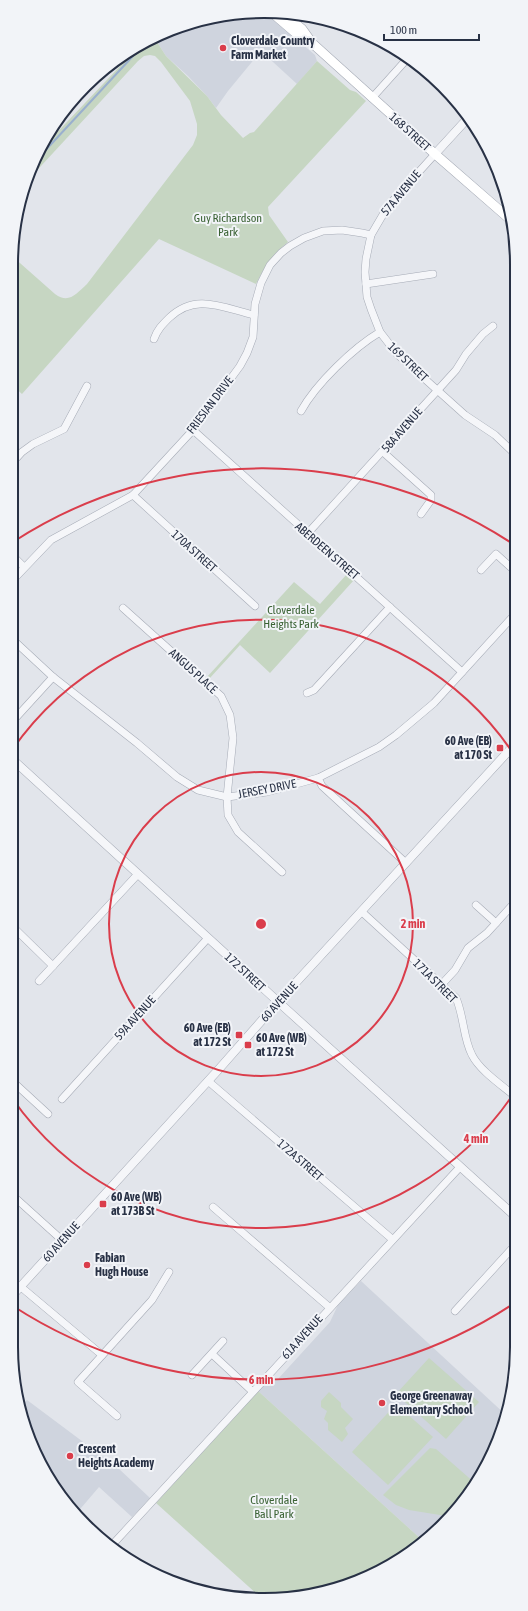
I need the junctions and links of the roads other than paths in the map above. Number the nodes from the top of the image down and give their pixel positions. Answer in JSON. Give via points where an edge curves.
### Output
{"nodes":[{"id":1,"x":279,"y":19,"type":"edge"},
{"id":2,"x":290,"y":20,"type":"edge"},
{"id":3,"x":310,"y":41,"type":"junction"},
{"id":4,"x":405,"y":62,"type":"edge"},
{"id":5,"x":372,"y":98,"type":"junction"},
{"id":6,"x":465,"y":121,"type":"edge"},
{"id":7,"x":434,"y":154,"type":"junction"},
{"id":8,"x":505,"y":215,"type":"edge"},
{"id":9,"x":371,"y":235,"type":"junction"},
{"id":10,"x":433,"y":274,"type":"dead end"},
{"id":11,"x":366,"y":284,"type":"junction"},
{"id":12,"x":254,"y":315,"type":"junction"},
{"id":13,"x":493,"y":326,"type":"dead end"},
{"id":14,"x":380,"y":332,"type":"junction"},
{"id":15,"x":154,"y":339,"type":"dead end"},
{"id":16,"x":87,"y":386,"type":"dead end"},
{"id":17,"x":438,"y":390,"type":"junction"},
{"id":18,"x":301,"y":411,"type":"dead end"},
{"id":19,"x":193,"y":430,"type":"junction"},
{"id":20,"x":510,"y":449,"type":"edge"},
{"id":21,"x":383,"y":452,"type":"junction"},
{"id":22,"x":18,"y":456,"type":"edge"},
{"id":23,"x":133,"y":495,"type":"junction"},
{"id":24,"x":421,"y":514,"type":"dead end"},
{"id":25,"x":308,"y":533,"type":"junction"},
{"id":26,"x":18,"y":561,"type":"edge"},
{"id":27,"x":24,"y":567,"type":"junction"},
{"id":28,"x":510,"y":567,"type":"edge"},
{"id":29,"x":481,"y":570,"type":"dead end"},
{"id":30,"x":18,"y":574,"type":"edge"},
{"id":31,"x":255,"y":606,"type":"dead end"},
{"id":32,"x":390,"y":607,"type":"junction"},
{"id":33,"x":123,"y":608,"type":"dead end"},
{"id":34,"x":510,"y":620,"type":"edge"},
{"id":35,"x":18,"y":644,"type":"edge"},
{"id":36,"x":462,"y":672,"type":"junction"},
{"id":37,"x":53,"y":676,"type":"junction"},
{"id":38,"x":307,"y":692,"type":"dead end"},
{"id":39,"x":18,"y":715,"type":"edge"},
{"id":40,"x":510,"y":750,"type":"edge"},
{"id":41,"x":18,"y":764,"type":"edge"},
{"id":42,"x":318,"y":778,"type":"junction"},
{"id":43,"x":227,"y":797,"type":"junction"},
{"id":44,"x":406,"y":863,"type":"junction"},
{"id":45,"x":282,"y":872,"type":"dead end"},
{"id":46,"x":138,"y":874,"type":"junction"},
{"id":47,"x":476,"y":905,"type":"dead end"},
{"id":48,"x":510,"y":908,"type":"edge"},
{"id":49,"x":362,"y":912,"type":"junction"},
{"id":50,"x":496,"y":923,"type":"junction"},
{"id":51,"x":18,"y":932,"type":"edge"},
{"id":52,"x":208,"y":938,"type":"junction"},
{"id":53,"x":53,"y":966,"type":"junction"},
{"id":54,"x":38,"y":981,"type":"dead end"},
{"id":55,"x":442,"y":984,"type":"junction"},
{"id":56,"x":278,"y":1002,"type":"junction"},
{"id":57,"x":208,"y":1081,"type":"junction"},
{"id":58,"x":18,"y":1086,"type":"edge"},
{"id":59,"x":510,"y":1093,"type":"edge"},
{"id":60,"x":62,"y":1099,"type":"dead end"},
{"id":61,"x":48,"y":1114,"type":"dead end"},
{"id":62,"x":460,"y":1167,"type":"junction"},
{"id":63,"x":18,"y":1200,"type":"edge"},
{"id":64,"x":213,"y":1207,"type":"dead end"},
{"id":65,"x":510,"y":1212,"type":"edge"},
{"id":66,"x":392,"y":1239,"type":"junction"},
{"id":67,"x":63,"y":1241,"type":"junction"},
{"id":68,"x":510,"y":1251,"type":"edge"},
{"id":69,"x":169,"y":1272,"type":"dead end"},
{"id":70,"x":21,"y":1287,"type":"junction"},
{"id":71,"x":18,"y":1290,"type":"edge"},
{"id":72,"x":330,"y":1307,"type":"junction"},
{"id":73,"x":455,"y":1311,"type":"dead end"},
{"id":74,"x":223,"y":1341,"type":"dead end"},
{"id":75,"x":212,"y":1354,"type":"junction"},
{"id":76,"x":102,"y":1355,"type":"junction"},
{"id":77,"x":192,"y":1375,"type":"dead end"},
{"id":78,"x":252,"y":1391,"type":"junction"},
{"id":79,"x":117,"y":1416,"type":"dead end"},
{"id":80,"x":114,"y":1542,"type":"edge"}],
"edges":[{"from":1,"to":3,"type":"main road","name":"168 STREET"},
{"from":2,"to":3,"type":"main road","name":"168 STREET","via":[[302,29]]},
{"from":3,"to":5,"type":"main road","name":"168 STREET"},
{"from":4,"to":5,"type":"street"},
{"from":5,"to":7,"type":"main road","name":"168 STREET"},
{"from":6,"to":7,"type":"street","name":"57A AVENUE"},
{"from":7,"to":8,"type":"main road","name":"168 STREET"},
{"from":7,"to":9,"type":"street","name":"57A AVENUE","via":[[388,206]]},
{"from":9,"to":11,"type":"street","name":"169 STREET","via":[[366,259]]},
{"from":9,"to":12,"type":"street","name":"FRIESIAN DRIVE","via":[[342,230],[323,231],[290,246],[265,274]]},
{"from":10,"to":11,"type":"street"},
{"from":11,"to":14,"type":"street","name":"169 STREET","via":[[371,310]]},
{"from":12,"to":15,"type":"street","via":[[214,304],[191,305],[172,315],[161,325]]},
{"from":12,"to":19,"type":"street","name":"FRIESIAN DRIVE","via":[[252,337],[247,353]]},
{"from":13,"to":17,"type":"street","name":"58A AVENUE","via":[[483,334]]},
{"from":14,"to":17,"type":"street","name":"169 STREET","via":[[397,354]]},
{"from":14,"to":18,"type":"street","via":[[336,368],[307,400]]},
{"from":16,"to":22,"type":"street","via":[[64,429],[33,444]]},
{"from":17,"to":20,"type":"street","name":"169 STREET","via":[[475,423]]},
{"from":17,"to":21,"type":"street","name":"58A AVENUE"},
{"from":19,"to":23,"type":"street","name":"FRIESIAN DRIVE"},
{"from":19,"to":25,"type":"street","name":"ABERDEEN STREET"},
{"from":21,"to":24,"type":"street","via":[[431,495],[431,500]]},
{"from":21,"to":25,"type":"street","name":"58A AVENUE"},
{"from":23,"to":27,"type":"street","name":"FRIESIAN DRIVE","via":[[58,536],[45,545]]},
{"from":23,"to":31,"type":"street","name":"170A STREET"},
{"from":25,"to":32,"type":"street","name":"ABERDEEN STREET"},
{"from":26,"to":27,"type":"street"},
{"from":27,"to":30,"type":"street","name":"FRIESIAN DRIVE"},
{"from":28,"to":29,"type":"street","via":[[496,554]]},
{"from":32,"to":36,"type":"street","name":"ABERDEEN STREET"},
{"from":32,"to":38,"type":"street","via":[[314,690]]},
{"from":33,"to":43,"type":"street","name":"ANGUS PLACE","via":[[221,696],[230,715],[234,738]]},
{"from":34,"to":36,"type":"street","name":"JERSEY DRIVE"},
{"from":35,"to":37,"type":"street","name":"JERSEY DRIVE"},
{"from":36,"to":42,"type":"street","name":"JERSEY DRIVE","via":[[434,703],[396,735],[379,747]]},
{"from":37,"to":39,"type":"street"},
{"from":37,"to":43,"type":"street","name":"JERSEY DRIVE","via":[[177,777],[198,790]]},
{"from":40,"to":44,"type":"street","name":"60 AVENUE"},
{"from":41,"to":46,"type":"street","name":"172 STREET"},
{"from":42,"to":43,"type":"street","name":"JERSEY DRIVE","via":[[268,792]]},
{"from":42,"to":44,"type":"street","via":[[322,786]]},
{"from":43,"to":45,"type":"street","name":"ANGUS PLACE","via":[[228,815],[238,832]]},
{"from":44,"to":49,"type":"street","name":"60 AVENUE"},
{"from":46,"to":52,"type":"street","name":"172 STREET"},
{"from":46,"to":53,"type":"street"},
{"from":47,"to":50,"type":"street"},
{"from":48,"to":50,"type":"street"},
{"from":49,"to":55,"type":"street","name":"171A STREET"},
{"from":49,"to":56,"type":"street","name":"60 AVENUE"},
{"from":50,"to":55,"type":"street","via":[[468,948],[455,970]]},
{"from":51,"to":53,"type":"street"},
{"from":52,"to":56,"type":"street","name":"172 STREET"},
{"from":52,"to":60,"type":"street","name":"59A AVENUE"},
{"from":53,"to":54,"type":"street"},
{"from":55,"to":59,"type":"street","name":"171A STREET","via":[[456,998],[461,1008],[467,1040],[474,1059]]},
{"from":56,"to":57,"type":"street","name":"60 AVENUE"},
{"from":56,"to":62,"type":"street","name":"172 STREET"},
{"from":57,"to":66,"type":"street","name":"172A STREET"},
{"from":57,"to":67,"type":"street","name":"60 AVENUE"},
{"from":58,"to":61,"type":"street"},
{"from":62,"to":65,"type":"street","name":"172 STREET"},
{"from":62,"to":66,"type":"street","name":"61A AVENUE"},
{"from":63,"to":67,"type":"street"},
{"from":64,"to":72,"type":"street"},
{"from":66,"to":72,"type":"street","name":"61A AVENUE"},
{"from":67,"to":70,"type":"street","name":"60 AVENUE"},
{"from":68,"to":73,"type":"street"},
{"from":69,"to":76,"type":"street","via":[[152,1300]]},
{"from":70,"to":71,"type":"street","name":"60 AVENUE"},
{"from":70,"to":76,"type":"street"},
{"from":72,"to":78,"type":"street","name":"61A AVENUE"},
{"from":74,"to":75,"type":"street"},
{"from":75,"to":77,"type":"street"},
{"from":75,"to":78,"type":"street"},
{"from":76,"to":79,"type":"street","via":[[78,1382]]},
{"from":78,"to":80,"type":"street","name":"61A AVENUE"}]}
